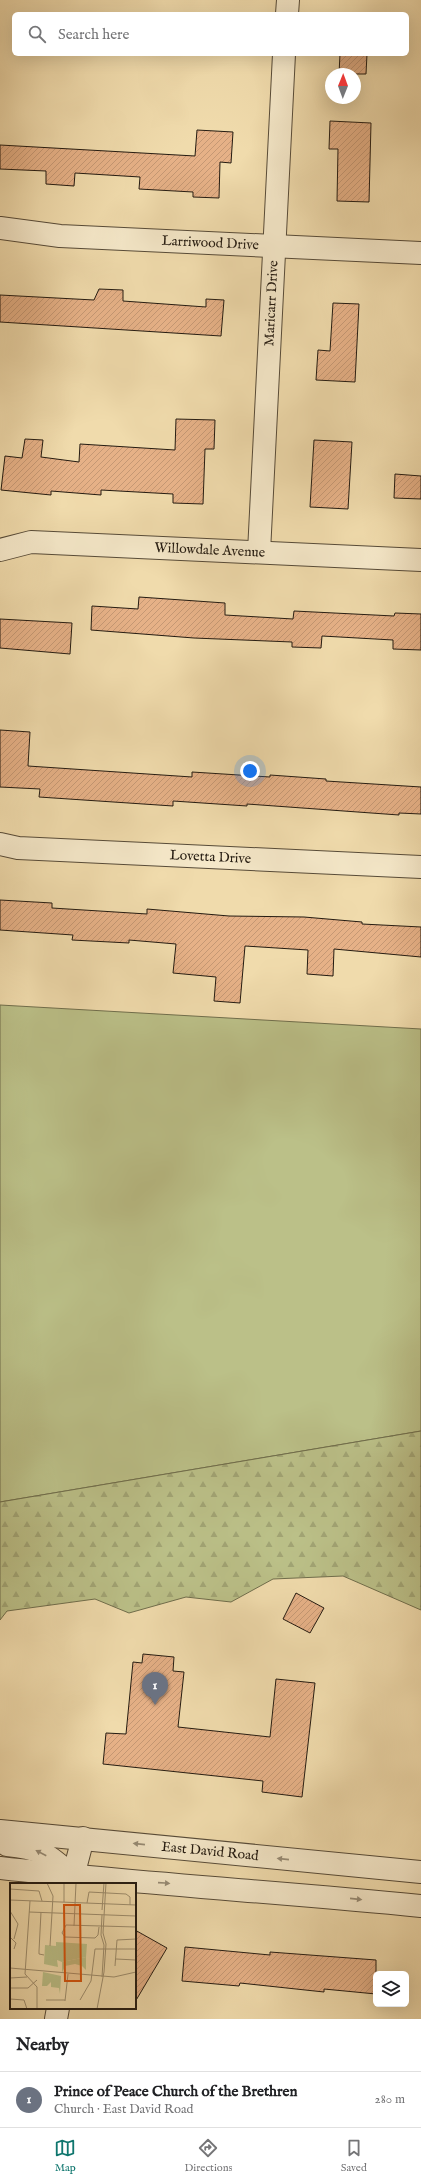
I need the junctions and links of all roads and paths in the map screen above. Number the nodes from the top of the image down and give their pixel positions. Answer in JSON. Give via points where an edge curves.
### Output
{"nodes":[{"id":1,"x":288,"y":0,"type":"edge"},
{"id":2,"x":287,"y":12,"type":"edge"},
{"id":3,"x":284,"y":56,"type":"edge"},
{"id":4,"x":0,"y":228,"type":"edge"},
{"id":5,"x":275,"y":247,"type":"junction"},
{"id":6,"x":421,"y":253,"type":"edge"},
{"id":7,"x":0,"y":550,"type":"edge"},
{"id":8,"x":259,"y":552,"type":"junction"},
{"id":9,"x":421,"y":560,"type":"edge"},
{"id":10,"x":0,"y":844,"type":"edge"},
{"id":11,"x":421,"y":867,"type":"edge"},
{"id":12,"x":0,"y":1831,"type":"edge"},
{"id":13,"x":83,"y":1838,"type":"junction"},
{"id":14,"x":0,"y":1844,"type":"edge"},
{"id":15,"x":0,"y":1868,"type":"edge"},
{"id":16,"x":421,"y":1872,"type":"edge"},
{"id":17,"x":71,"y":1880,"type":"edge"},
{"id":18,"x":120,"y":1883,"type":"edge"},
{"id":19,"x":136,"y":1884,"type":"edge"},
{"id":20,"x":421,"y":1906,"type":"edge"},
{"id":21,"x":58,"y":2009,"type":"edge"},
{"id":22,"x":56,"y":2019,"type":"edge"}],
"edges":[{"from":1,"to":2,"type":"street"},
{"from":3,"to":5,"type":"street","name":"Maricarr Drive"},
{"from":4,"to":5,"type":"street","name":"Larriwood Drive","via":[[60,236]]},
{"from":5,"to":6,"type":"street","name":"Larriwood Drive"},
{"from":5,"to":8,"type":"street","name":"Maricarr Drive"},
{"from":7,"to":8,"type":"street","name":"Willowdale Avenue","via":[[31,542]]},
{"from":8,"to":9,"type":"street","name":"Willowdale Avenue"},
{"from":10,"to":11,"type":"street","name":"Lovetta Drive","via":[[18,848]]},
{"from":12,"to":13,"type":"street","name":"East David Road"},
{"from":16,"to":13,"type":"street","name":"East David Road","one_way":true},
{"from":13,"to":17,"type":"street"},
{"from":17,"to":14,"type":"street","one_way":true,"via":[[54,1860],[32,1848]]},
{"from":15,"to":17,"type":"street"},
{"from":17,"to":18,"type":"street","one_way":true},
{"from":19,"to":20,"type":"street","one_way":true,"via":[[318,1895]]},
{"from":21,"to":22,"type":"street"}]}
